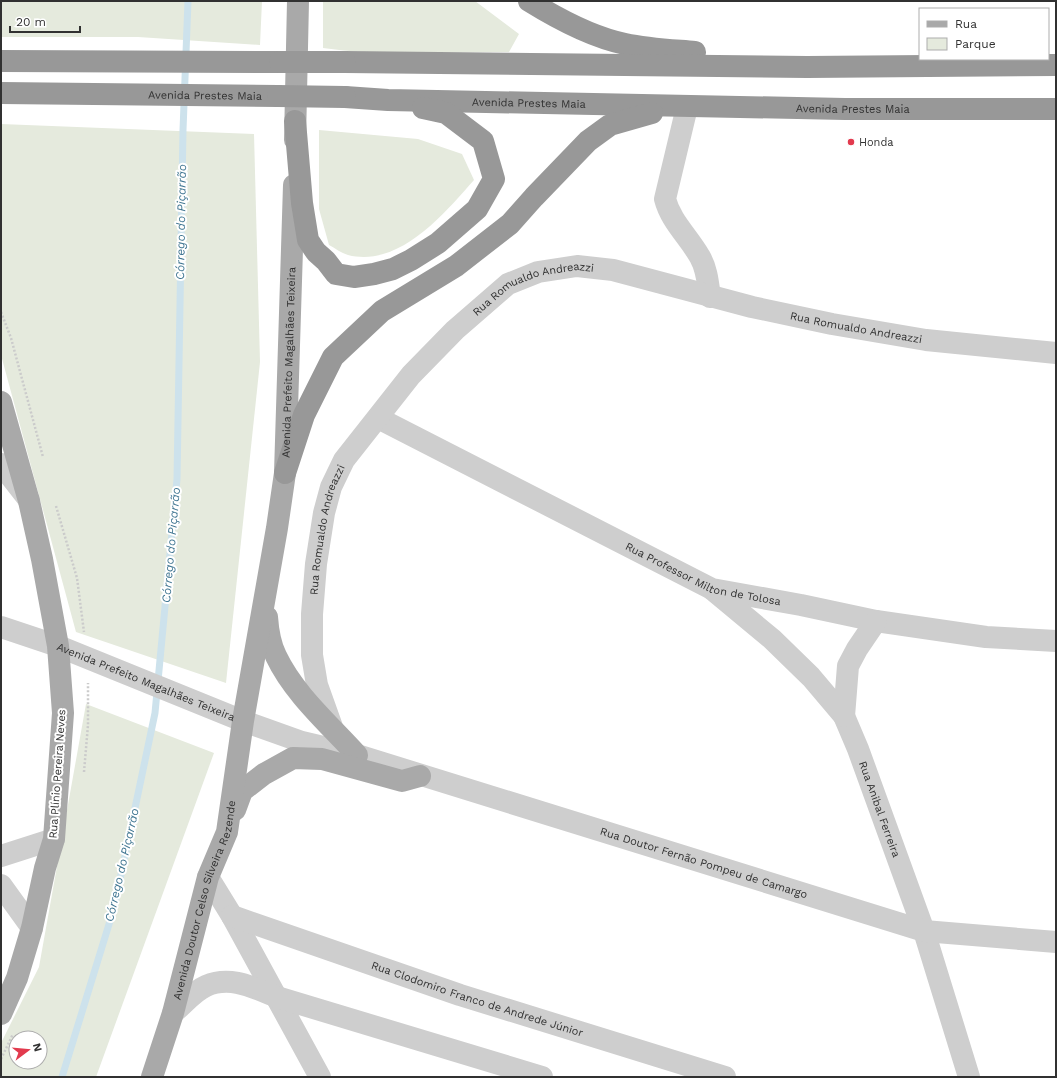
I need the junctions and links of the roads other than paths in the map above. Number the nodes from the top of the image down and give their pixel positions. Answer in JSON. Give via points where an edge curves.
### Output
{"nodes":[{"id":1,"x":298,"y":1,"type":"edge"},
{"id":2,"x":529,"y":1,"type":"edge"},
{"id":3,"x":1,"y":61,"type":"edge"},
{"id":4,"x":1056,"y":65,"type":"edge"},
{"id":5,"x":807,"y":66,"type":"junction"},
{"id":6,"x":1,"y":93,"type":"edge"},
{"id":7,"x":388,"y":100,"type":"junction"},
{"id":8,"x":685,"y":106,"type":"junction"},
{"id":9,"x":1056,"y":109,"type":"edge"},
{"id":10,"x":296,"y":121,"type":"junction"},
{"id":11,"x":710,"y":296,"type":"junction"},
{"id":12,"x":1056,"y":353,"type":"edge"},
{"id":13,"x":1,"y":402,"type":"edge"},
{"id":14,"x":378,"y":418,"type":"junction"},
{"id":15,"x":1,"y":464,"type":"edge"},
{"id":16,"x":285,"y":473,"type":"junction"},
{"id":17,"x":30,"y":501,"type":"junction"},
{"id":18,"x":712,"y":589,"type":"junction"},
{"id":19,"x":264,"y":600,"type":"junction"},
{"id":20,"x":876,"y":621,"type":"junction"},
{"id":21,"x":1,"y":627,"type":"edge"},
{"id":22,"x":1056,"y":641,"type":"edge"},
{"id":23,"x":58,"y":646,"type":"junction"},
{"id":24,"x":844,"y":716,"type":"junction"},
{"id":25,"x":243,"y":721,"type":"junction"},
{"id":26,"x":332,"y":727,"type":"junction"},
{"id":27,"x":357,"y":755,"type":"junction"},
{"id":28,"x":420,"y":776,"type":"junction"},
{"id":29,"x":227,"y":832,"type":"junction"},
{"id":30,"x":54,"y":839,"type":"junction"},
{"id":31,"x":1,"y":856,"type":"edge"},
{"id":32,"x":208,"y":877,"type":"junction"},
{"id":33,"x":1,"y":885,"type":"edge"},
{"id":34,"x":232,"y":916,"type":"junction"},
{"id":35,"x":32,"y":928,"type":"junction"},
{"id":36,"x":924,"y":931,"type":"junction"},
{"id":37,"x":1056,"y":942,"type":"edge"},
{"id":38,"x":16,"y":978,"type":"junction"},
{"id":39,"x":1,"y":994,"type":"edge"},
{"id":40,"x":277,"y":997,"type":"junction"},
{"id":41,"x":173,"y":1013,"type":"junction"},
{"id":42,"x":1,"y":1014,"type":"edge"},
{"id":43,"x":152,"y":1077,"type":"edge"},
{"id":44,"x":320,"y":1077,"type":"edge"},
{"id":45,"x":542,"y":1077,"type":"edge"},
{"id":46,"x":725,"y":1077,"type":"edge"},
{"id":47,"x":969,"y":1077,"type":"edge"}],
"edges":[{"from":1,"to":10,"type":"main road","name":"Avenida Prefeito Magalhães Teixeira"},
{"from":2,"to":5,"type":"highway","via":[[585,31],[624,44],[654,49],[737,54]]},
{"from":3,"to":5,"type":"highway","bridge":true},
{"from":4,"to":5,"type":"highway"},
{"from":6,"to":7,"type":"highway","name":"Avenida Prestes Maia","bridge":true,"via":[[345,97]]},
{"from":7,"to":8,"type":"highway","name":"Avenida Prestes Maia"},
{"from":7,"to":10,"type":"highway","via":[[446,113],[484,141],[494,179],[477,209],[438,243],[393,270],[354,277],[336,274],[308,240],[302,203]]},
{"from":8,"to":9,"type":"highway","name":"Avenida Prestes Maia"},
{"from":8,"to":11,"type":"street","via":[[665,199],[668,211],[700,258]]},
{"from":8,"to":16,"type":"highway","via":[[643,114],[610,125],[588,141],[510,224],[456,266],[382,311],[333,357],[304,415]]},
{"from":10,"to":16,"type":"main road","name":"Avenida Prefeito Magalhães Teixeira"},
{"from":11,"to":12,"type":"street","name":"Rua Romualdo Andreazzi","via":[[832,324],[926,340]]},
{"from":11,"to":14,"type":"street","name":"Rua Romualdo Andreazzi","via":[[613,270],[577,266],[538,272],[508,284],[455,330],[411,375]]},
{"from":13,"to":17,"type":"main road","name":"Avenida Prefeito Magalhães Teixeira"},
{"from":14,"to":18,"type":"street","name":"Rua Professor Milton de Tolosa"},
{"from":14,"to":26,"type":"street","name":"Rua Romualdo Andreazzi","via":[[344,460],[331,487],[316,564],[312,655],[317,685]]},
{"from":15,"to":17,"type":"street"},
{"from":16,"to":19,"type":"main road","name":"Avenida Prefeito Magalhães Teixeira"},
{"from":17,"to":23,"type":"main road","name":"Avenida Prefeito Magalhães Teixeira"},
{"from":18,"to":20,"type":"street","name":"Rua Professor Milton de Tolosa"},
{"from":18,"to":24,"type":"street","name":"Rua Anibal Ferreira","via":[[772,639],[811,677]]},
{"from":19,"to":25,"type":"main road","name":"Avenida Prefeito Magalhães Teixeira"},
{"from":19,"to":26,"type":"main road","via":[[270,639],[276,656],[304,698]]},
{"from":20,"to":22,"type":"street","name":"Rua Professor Milton de Tolosa","via":[[986,637]]},
{"from":20,"to":24,"type":"street","via":[[848,666]]},
{"from":21,"to":23,"type":"street"},
{"from":23,"to":25,"type":"street","name":"Avenida Prefeito Magalhães Teixeira"},
{"from":23,"to":30,"type":"main road","name":"Rua Plínio Pereira Neves","via":[[63,713]]},
{"from":24,"to":36,"type":"street","name":"Rua Anibal Ferreira"},
{"from":25,"to":27,"type":"street","name":"Avenida Prefeito Magalhães Teixeira","via":[[302,742]]},
{"from":25,"to":29,"type":"main road","name":"Avenida Doutor Celso Silveira Rezende"},
{"from":26,"to":27,"type":"main road"},
{"from":27,"to":28,"type":"street","name":"Rua Doutor Fernão Pompeu de Camargo"},
{"from":28,"to":29,"type":"main road","via":[[402,781],[322,759],[293,758],[264,774],[242,791]]},
{"from":28,"to":36,"type":"street","name":"Rua Doutor Fernão Pompeu de Camargo"},
{"from":29,"to":32,"type":"main road","name":"Avenida Doutor Celso Silveira Rezende"},
{"from":30,"to":31,"type":"street"},
{"from":30,"to":35,"type":"main road","name":"Rua Plínio Pereira Neves"},
{"from":32,"to":34,"type":"street"},
{"from":32,"to":41,"type":"main road","name":"Avenida Doutor Celso Silveira Rezende"},
{"from":33,"to":35,"type":"street"},
{"from":34,"to":40,"type":"street"},
{"from":34,"to":46,"type":"street","name":"Rua Clodomiro Franco de Andrede Júnior","via":[[460,995]]},
{"from":35,"to":38,"type":"main road","name":"Rua Plínio Pereira Neves"},
{"from":36,"to":37,"type":"street","name":"Rua Doutor Fernão Pompeu de Camargo"},
{"from":36,"to":47,"type":"street","name":"Rua Anibal Ferreira"},
{"from":38,"to":39,"type":"street"},
{"from":38,"to":42,"type":"main road","name":"Rua Plínio Pereira Neves"},
{"from":40,"to":41,"type":"street","via":[[243,984],[224,981],[205,986]]},
{"from":40,"to":44,"type":"street"},
{"from":40,"to":45,"type":"street"},
{"from":41,"to":43,"type":"main road","name":"Avenida Doutor Celso Silveira Rezende"}]}
